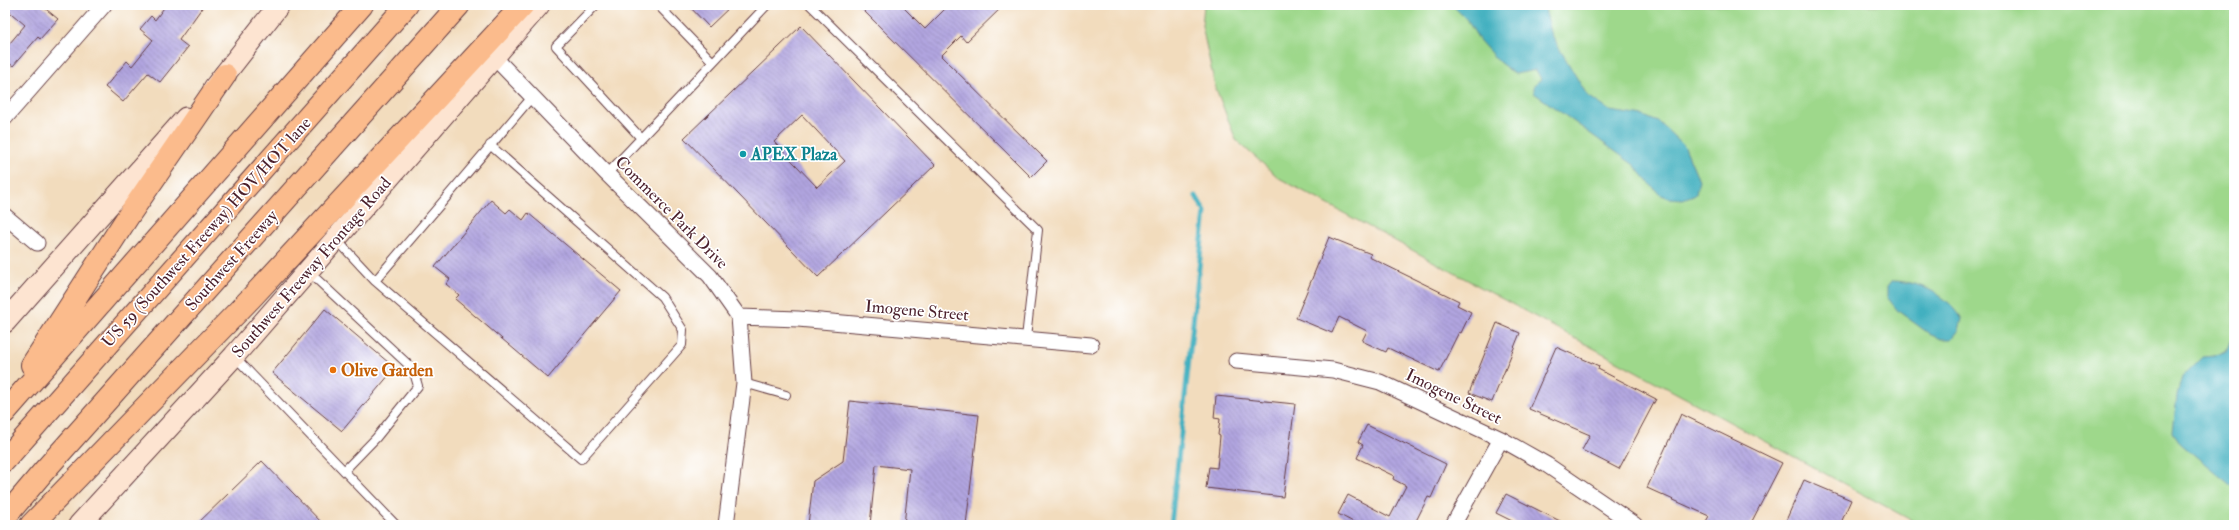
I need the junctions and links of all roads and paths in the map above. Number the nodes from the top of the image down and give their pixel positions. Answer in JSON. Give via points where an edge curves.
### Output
{"nodes":[{"id":1,"x":104,"y":5,"type":"edge"},
{"id":2,"x":279,"y":5,"type":"edge"},
{"id":3,"x":362,"y":5,"type":"edge"},
{"id":4,"x":407,"y":5,"type":"edge"},
{"id":5,"x":459,"y":5,"type":"edge"},
{"id":6,"x":524,"y":5,"type":"edge"},
{"id":7,"x":539,"y":5,"type":"edge"},
{"id":8,"x":596,"y":5,"type":"edge"},
{"id":9,"x":658,"y":5,"type":"edge"},
{"id":10,"x":767,"y":5,"type":"edge"},
{"id":11,"x":810,"y":5,"type":"edge"},
{"id":12,"x":494,"y":57,"type":"junction"},
{"id":13,"x":712,"y":61,"type":"junction"},
{"id":14,"x":225,"y":75,"type":"junction"},
{"id":15,"x":532,"y":97,"type":"junction"},
{"id":16,"x":5,"y":118,"type":"edge"},
{"id":17,"x":640,"y":137,"type":"junction"},
{"id":18,"x":490,"y":145,"type":"junction"},
{"id":19,"x":607,"y":174,"type":"junction"},
{"id":20,"x":5,"y":216,"type":"edge"},
{"id":21,"x":335,"y":238,"type":"junction"},
{"id":22,"x":37,"y":243,"type":"dead end"},
{"id":23,"x":308,"y":271,"type":"junction"},
{"id":24,"x":375,"y":281,"type":"junction"},
{"id":25,"x":739,"y":317,"type":"junction"},
{"id":26,"x":5,"y":322,"type":"edge"},
{"id":27,"x":1026,"y":338,"type":"junction"},
{"id":28,"x":1091,"y":344,"type":"dead end"},
{"id":29,"x":234,"y":356,"type":"junction"},
{"id":30,"x":1236,"y":361,"type":"dead end"},
{"id":31,"x":744,"y":384,"type":"junction"},
{"id":32,"x":786,"y":395,"type":"dead end"},
{"id":33,"x":5,"y":406,"type":"edge"},
{"id":34,"x":5,"y":412,"type":"edge"},
{"id":35,"x":1501,"y":439,"type":"junction"},
{"id":36,"x":5,"y":460,"type":"edge"},
{"id":37,"x":344,"y":471,"type":"junction"},
{"id":38,"x":5,"y":517,"type":"edge"},
{"id":39,"x":31,"y":525,"type":"edge"},
{"id":40,"x":79,"y":525,"type":"edge"},
{"id":41,"x":396,"y":525,"type":"edge"},
{"id":42,"x":726,"y":525,"type":"edge"},
{"id":43,"x":1453,"y":525,"type":"edge"},
{"id":44,"x":1635,"y":525,"type":"edge"}],
"edges":[{"from":1,"to":16,"type":"street"},
{"from":2,"to":14,"type":"main road"},
{"from":3,"to":34,"type":"highway"},
{"from":4,"to":36,"type":"highway","name":"US 59 (Southwest Freeway) HOV/HOT lane"},
{"from":5,"to":38,"type":"highway","name":"Southwest Freeway"},
{"from":6,"to":39,"type":"highway","via":[[251,298]]},
{"from":7,"to":12,"type":"main road","name":"Southwest Freeway Frontage Road"},
{"from":8,"to":17,"type":"lane","via":[[556,46]]},
{"from":9,"to":13,"type":"lane"},
{"from":10,"to":13,"type":"lane"},
{"from":11,"to":27,"type":"lane","via":[[1038,230]]},
{"from":12,"to":15,"type":"street","name":"Commerce Park Drive"},
{"from":12,"to":21,"type":"main road","name":"Southwest Freeway Frontage Road"},
{"from":13,"to":17,"type":"lane"},
{"from":14,"to":26,"type":"main road"},
{"from":14,"to":33,"type":"highway","via":[[129,215]]},
{"from":15,"to":18,"type":"lane"},
{"from":15,"to":19,"type":"street","name":"Commerce Park Drive"},
{"from":17,"to":19,"type":"lane"},
{"from":18,"to":24,"type":"lane"},
{"from":18,"to":24,"type":"lane","via":[[662,297],[683,330],[682,345],[581,459]]},
{"from":19,"to":25,"type":"street","name":"Commerce Park Drive","via":[[710,276]]},
{"from":20,"to":22,"type":"street"},
{"from":21,"to":23,"type":"main road","name":"Southwest Freeway Frontage Road"},
{"from":21,"to":24,"type":"lane"},
{"from":23,"to":29,"type":"main road","name":"Southwest Freeway Frontage Road"},
{"from":23,"to":37,"type":"lane","via":[[413,369],[418,386],[376,438]]},
{"from":25,"to":27,"type":"street","name":"Imogene Street","via":[[798,319]]},
{"from":25,"to":31,"type":"street"},
{"from":27,"to":28,"type":"street","name":"Imogene Street"},
{"from":29,"to":37,"type":"lane"},
{"from":29,"to":40,"type":"main road","name":"Southwest Freeway Frontage Road"},
{"from":30,"to":35,"type":"street","name":"Imogene Street","via":[[1333,370],[1380,382]]},
{"from":31,"to":32,"type":"lane"},
{"from":31,"to":42,"type":"street"},
{"from":35,"to":43,"type":"street"},
{"from":35,"to":44,"type":"street","name":"Imogene Street","via":[[1547,465]]},
{"from":37,"to":41,"type":"lane"}]}
